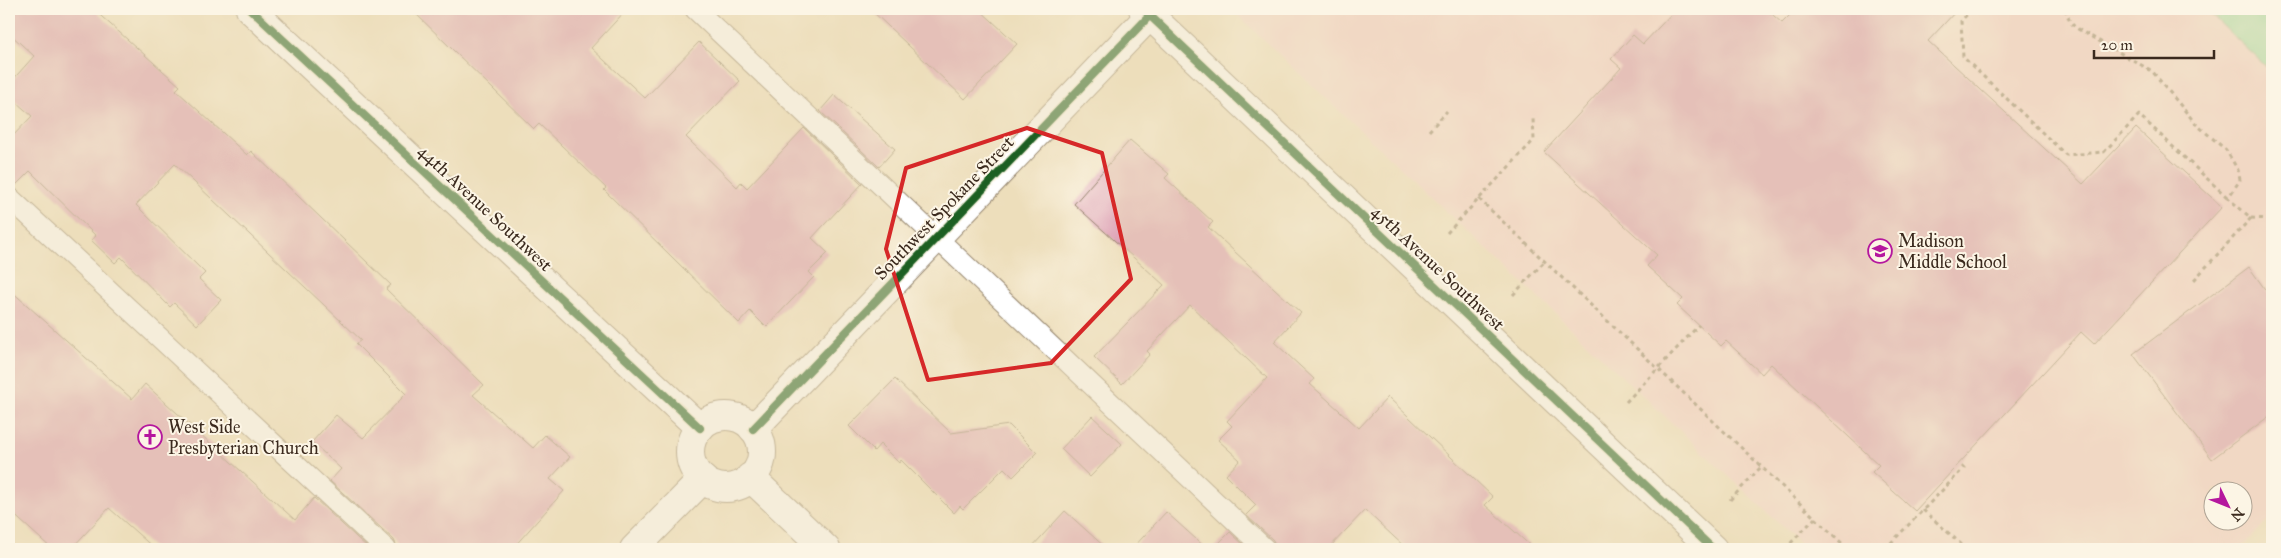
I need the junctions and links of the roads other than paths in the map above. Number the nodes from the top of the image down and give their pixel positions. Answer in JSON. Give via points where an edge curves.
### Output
{"nodes":[{"id":1,"x":250,"y":9,"type":"edge"},
{"id":2,"x":695,"y":9,"type":"edge"},
{"id":3,"x":1150,"y":11,"type":"edge"},
{"id":4,"x":9,"y":197,"type":"edge"},
{"id":5,"x":937,"y":237,"type":"junction"},
{"id":6,"x":700,"y":428,"type":"junction"},
{"id":7,"x":753,"y":429,"type":"junction"},
{"id":8,"x":750,"y":477,"type":"junction"},
{"id":9,"x":703,"y":479,"type":"junction"},
{"id":10,"x":386,"y":549,"type":"edge"},
{"id":11,"x":634,"y":549,"type":"edge"},
{"id":12,"x":826,"y":549,"type":"edge"},
{"id":13,"x":1265,"y":549,"type":"edge"},
{"id":14,"x":1713,"y":549,"type":"edge"}],
"edges":[{"from":1,"to":6,"type":"street","name":"44th Avenue Southwest"},
{"from":2,"to":5,"type":"lane"},
{"from":3,"to":5,"type":"street","name":"Southwest Spokane Street"},
{"from":3,"to":14,"type":"street","name":"45th Avenue Southwest"},
{"from":4,"to":10,"type":"lane"},
{"from":5,"to":7,"type":"street","name":"Southwest Spokane Street"},
{"from":5,"to":13,"type":"lane"},
{"from":6,"to":7,"type":"street","via":[[712,418],[723,416],[735,417]]},
{"from":6,"to":9,"type":"street","via":[[691,443],[690,454],[693,466]]},
{"from":7,"to":8,"type":"street","via":[[762,450],[760,462]]},
{"from":8,"to":9,"type":"street","via":[[734,487],[710,484]]},
{"from":8,"to":12,"type":"street"},
{"from":9,"to":11,"type":"street"}]}
